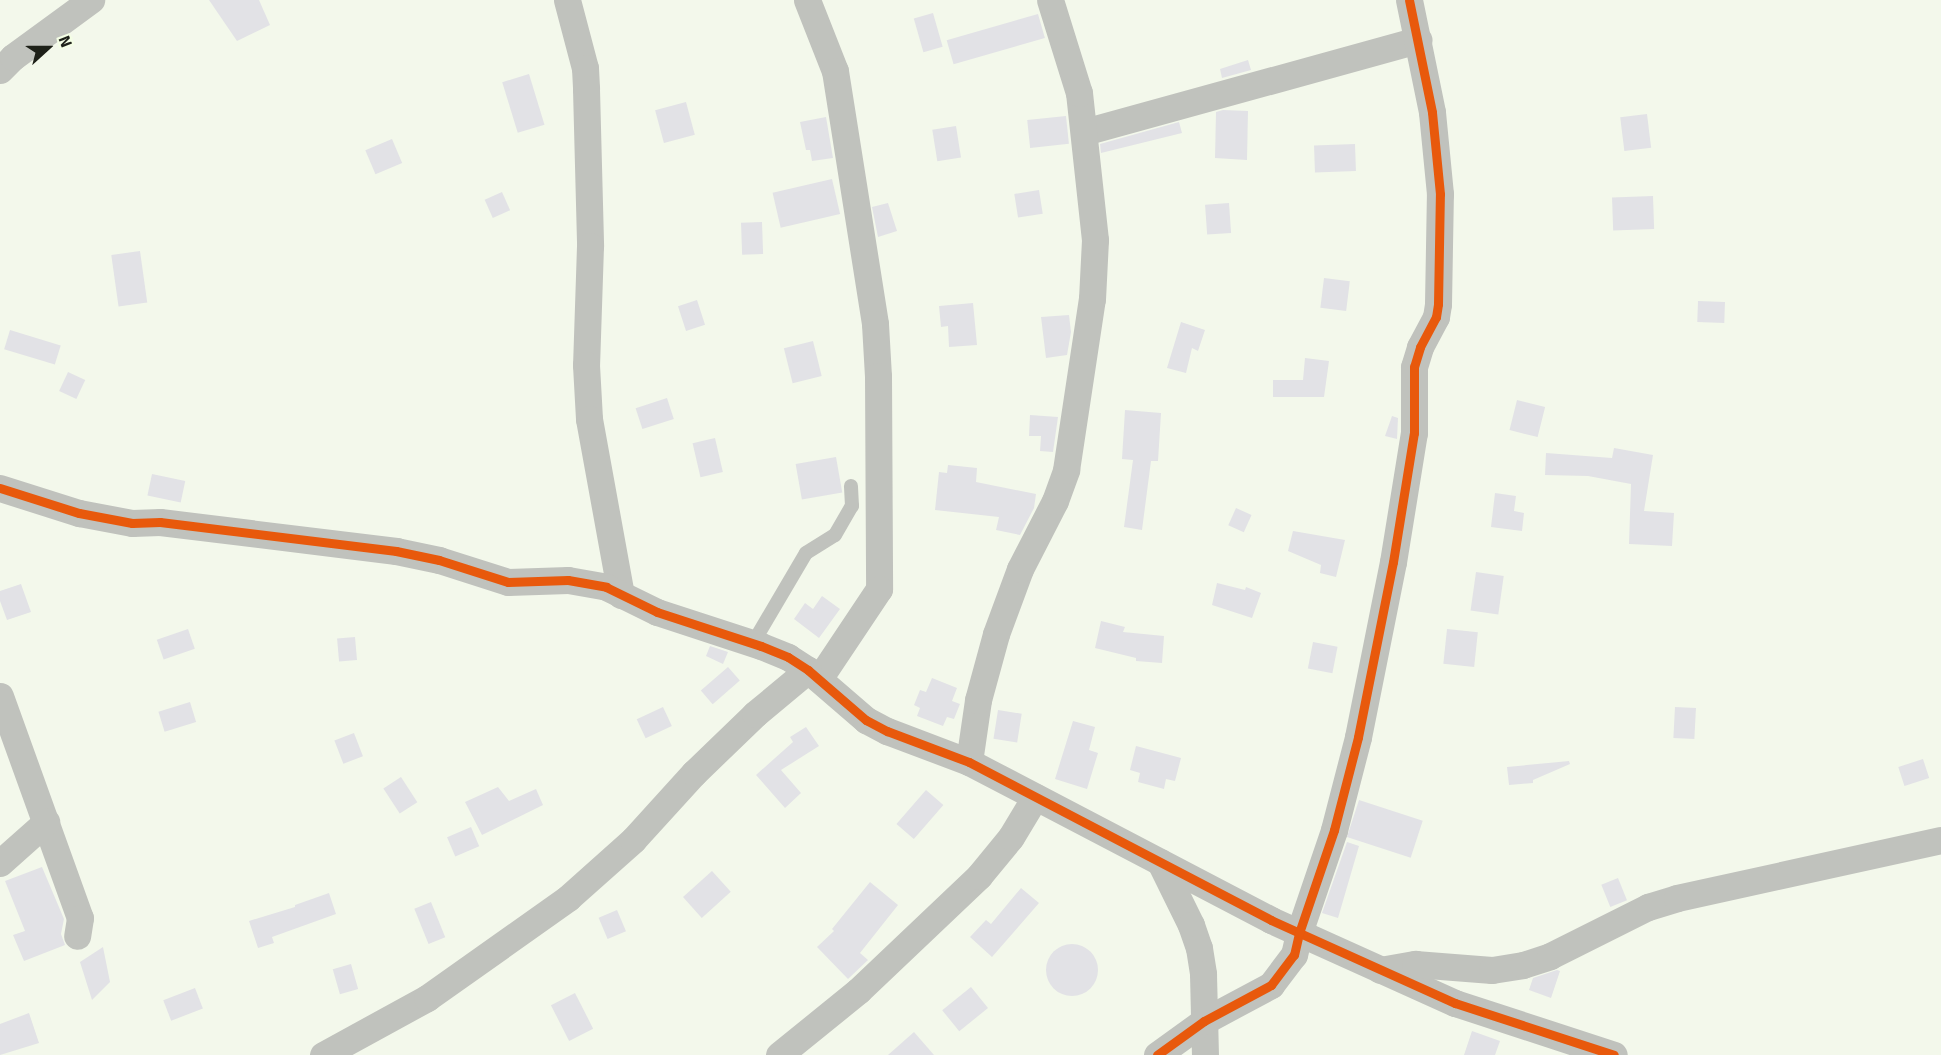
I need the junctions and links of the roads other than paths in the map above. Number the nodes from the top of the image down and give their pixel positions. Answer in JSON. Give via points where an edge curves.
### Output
{"nodes":[{"id":1,"x":91,"y":0,"type":"edge"},
{"id":2,"x":567,"y":0,"type":"edge"},
{"id":3,"x":807,"y":0,"type":"edge"},
{"id":4,"x":1050,"y":0,"type":"edge"},
{"id":5,"x":1409,"y":0,"type":"edge"},
{"id":6,"x":1419,"y":40,"type":"junction"},
{"id":7,"x":0,"y":70,"type":"edge"},
{"id":8,"x":1084,"y":132,"type":"junction"},
{"id":9,"x":851,"y":486,"type":"dead end"},
{"id":10,"x":0,"y":488,"type":"edge"},
{"id":11,"x":621,"y":595,"type":"junction"},
{"id":12,"x":753,"y":643,"type":"junction"},
{"id":13,"x":813,"y":674,"type":"junction"},
{"id":14,"x":0,"y":696,"type":"edge"},
{"id":15,"x":969,"y":762,"type":"junction"},
{"id":16,"x":1035,"y":796,"type":"junction"},
{"id":17,"x":46,"y":822,"type":"junction"},
{"id":18,"x":1941,"y":840,"type":"edge"},
{"id":19,"x":1160,"y":862,"type":"junction"},
{"id":20,"x":0,"y":863,"type":"edge"},
{"id":21,"x":1299,"y":933,"type":"junction"},
{"id":22,"x":76,"y":936,"type":"dead end"},
{"id":23,"x":1380,"y":970,"type":"junction"},
{"id":24,"x":1204,"y":1021,"type":"junction"},
{"id":25,"x":323,"y":1055,"type":"edge"},
{"id":26,"x":780,"y":1055,"type":"edge"},
{"id":27,"x":1157,"y":1055,"type":"edge"},
{"id":28,"x":1205,"y":1055,"type":"edge"},
{"id":29,"x":1614,"y":1055,"type":"edge"}],
"edges":[{"from":1,"to":7,"type":"street"},
{"from":2,"to":11,"type":"street","via":[[585,68],[589,419]]},
{"from":3,"to":13,"type":"street","via":[[835,71],[875,324],[878,376],[879,589]]},
{"from":4,"to":8,"type":"street","via":[[1073,69]]},
{"from":5,"to":6,"type":"street"},
{"from":6,"to":8,"type":"street"},
{"from":6,"to":21,"type":"street","via":[[1432,112],[1440,194],[1438,304],[1414,368],[1414,434],[1358,737],[1334,830]]},
{"from":8,"to":15,"type":"street","via":[[1095,240],[1092,299],[1072,445],[1055,501],[1020,569],[996,634],[978,700]]},
{"from":9,"to":12,"type":"lane","via":[[852,506],[835,535],[806,552]]},
{"from":10,"to":11,"type":"street","via":[[79,513],[132,523],[160,522],[396,551],[508,582],[586,582]]},
{"from":11,"to":12,"type":"street","via":[[657,612]]},
{"from":12,"to":13,"type":"street","via":[[788,657]]},
{"from":13,"to":15,"type":"street","via":[[866,720]]},
{"from":13,"to":25,"type":"street","via":[[755,714],[633,840],[568,898],[427,998]]},
{"from":14,"to":17,"type":"street"},
{"from":15,"to":16,"type":"street"},
{"from":16,"to":19,"type":"street"},
{"from":16,"to":26,"type":"street","via":[[1011,837],[979,876],[858,991]]},
{"from":17,"to":20,"type":"street"},
{"from":17,"to":22,"type":"street","via":[[80,918]]},
{"from":18,"to":23,"type":"street","via":[[1677,898],[1648,907],[1550,956],[1522,965],[1492,970],[1415,964]]},
{"from":19,"to":21,"type":"street"},
{"from":19,"to":24,"type":"street","via":[[1199,948]]},
{"from":21,"to":23,"type":"street"},
{"from":21,"to":24,"type":"street","via":[[1294,955],[1271,985]]},
{"from":23,"to":29,"type":"street","via":[[1455,1003]]},
{"from":24,"to":27,"type":"street"},
{"from":24,"to":28,"type":"street"}]}
